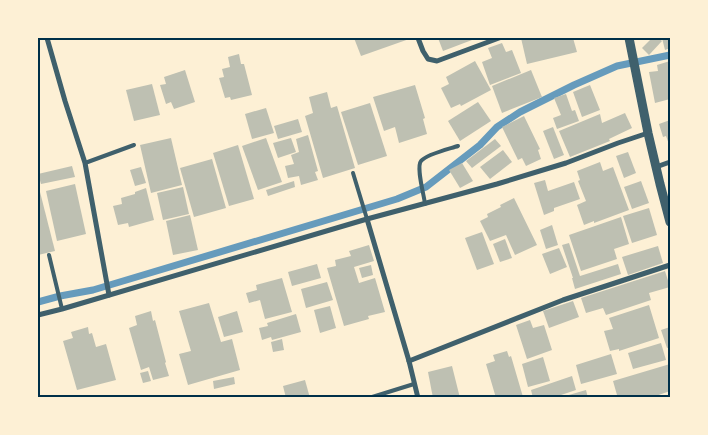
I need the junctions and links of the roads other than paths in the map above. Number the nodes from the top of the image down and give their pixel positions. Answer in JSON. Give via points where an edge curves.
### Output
{"nodes":[{"id":1,"x":47,"y":38,"type":"edge"},
{"id":2,"x":418,"y":38,"type":"edge"},
{"id":3,"x":499,"y":38,"type":"edge"},
{"id":4,"x":629,"y":38,"type":"edge"},
{"id":5,"x":648,"y":133,"type":"junction"},
{"id":6,"x":134,"y":145,"type":"dead end"},
{"id":7,"x":458,"y":146,"type":"dead end"},
{"id":8,"x":670,"y":162,"type":"edge"},
{"id":9,"x":85,"y":163,"type":"junction"},
{"id":10,"x":656,"y":167,"type":"junction"},
{"id":11,"x":353,"y":173,"type":"dead end"},
{"id":12,"x":425,"y":204,"type":"junction"},
{"id":13,"x":367,"y":219,"type":"junction"},
{"id":14,"x":670,"y":222,"type":"edge"},
{"id":15,"x":49,"y":255,"type":"dead end"},
{"id":16,"x":670,"y":265,"type":"edge"},
{"id":17,"x":109,"y":295,"type":"junction"},
{"id":18,"x":62,"y":309,"type":"junction"},
{"id":19,"x":38,"y":315,"type":"edge"},
{"id":20,"x":409,"y":361,"type":"junction"},
{"id":21,"x":414,"y":384,"type":"junction"},
{"id":22,"x":369,"y":398,"type":"edge"},
{"id":23,"x":418,"y":398,"type":"edge"}],
"edges":[{"from":1,"to":9,"type":"street"},
{"from":2,"to":3,"type":"street","via":[[428,59],[437,61]]},
{"from":4,"to":5,"type":"street"},
{"from":5,"to":10,"type":"street"},
{"from":5,"to":12,"type":"street","via":[[566,163]]},
{"from":6,"to":9,"type":"lane"},
{"from":7,"to":12,"type":"lane","via":[[421,160],[418,166]]},
{"from":8,"to":10,"type":"street"},
{"from":9,"to":17,"type":"street"},
{"from":10,"to":14,"type":"street"},
{"from":11,"to":13,"type":"lane"},
{"from":12,"to":13,"type":"street"},
{"from":13,"to":17,"type":"street"},
{"from":13,"to":20,"type":"street"},
{"from":15,"to":18,"type":"lane"},
{"from":16,"to":20,"type":"street","via":[[563,300]]},
{"from":17,"to":18,"type":"street"},
{"from":18,"to":19,"type":"street"},
{"from":20,"to":21,"type":"street"},
{"from":21,"to":22,"type":"lane"},
{"from":21,"to":23,"type":"street"}]}
